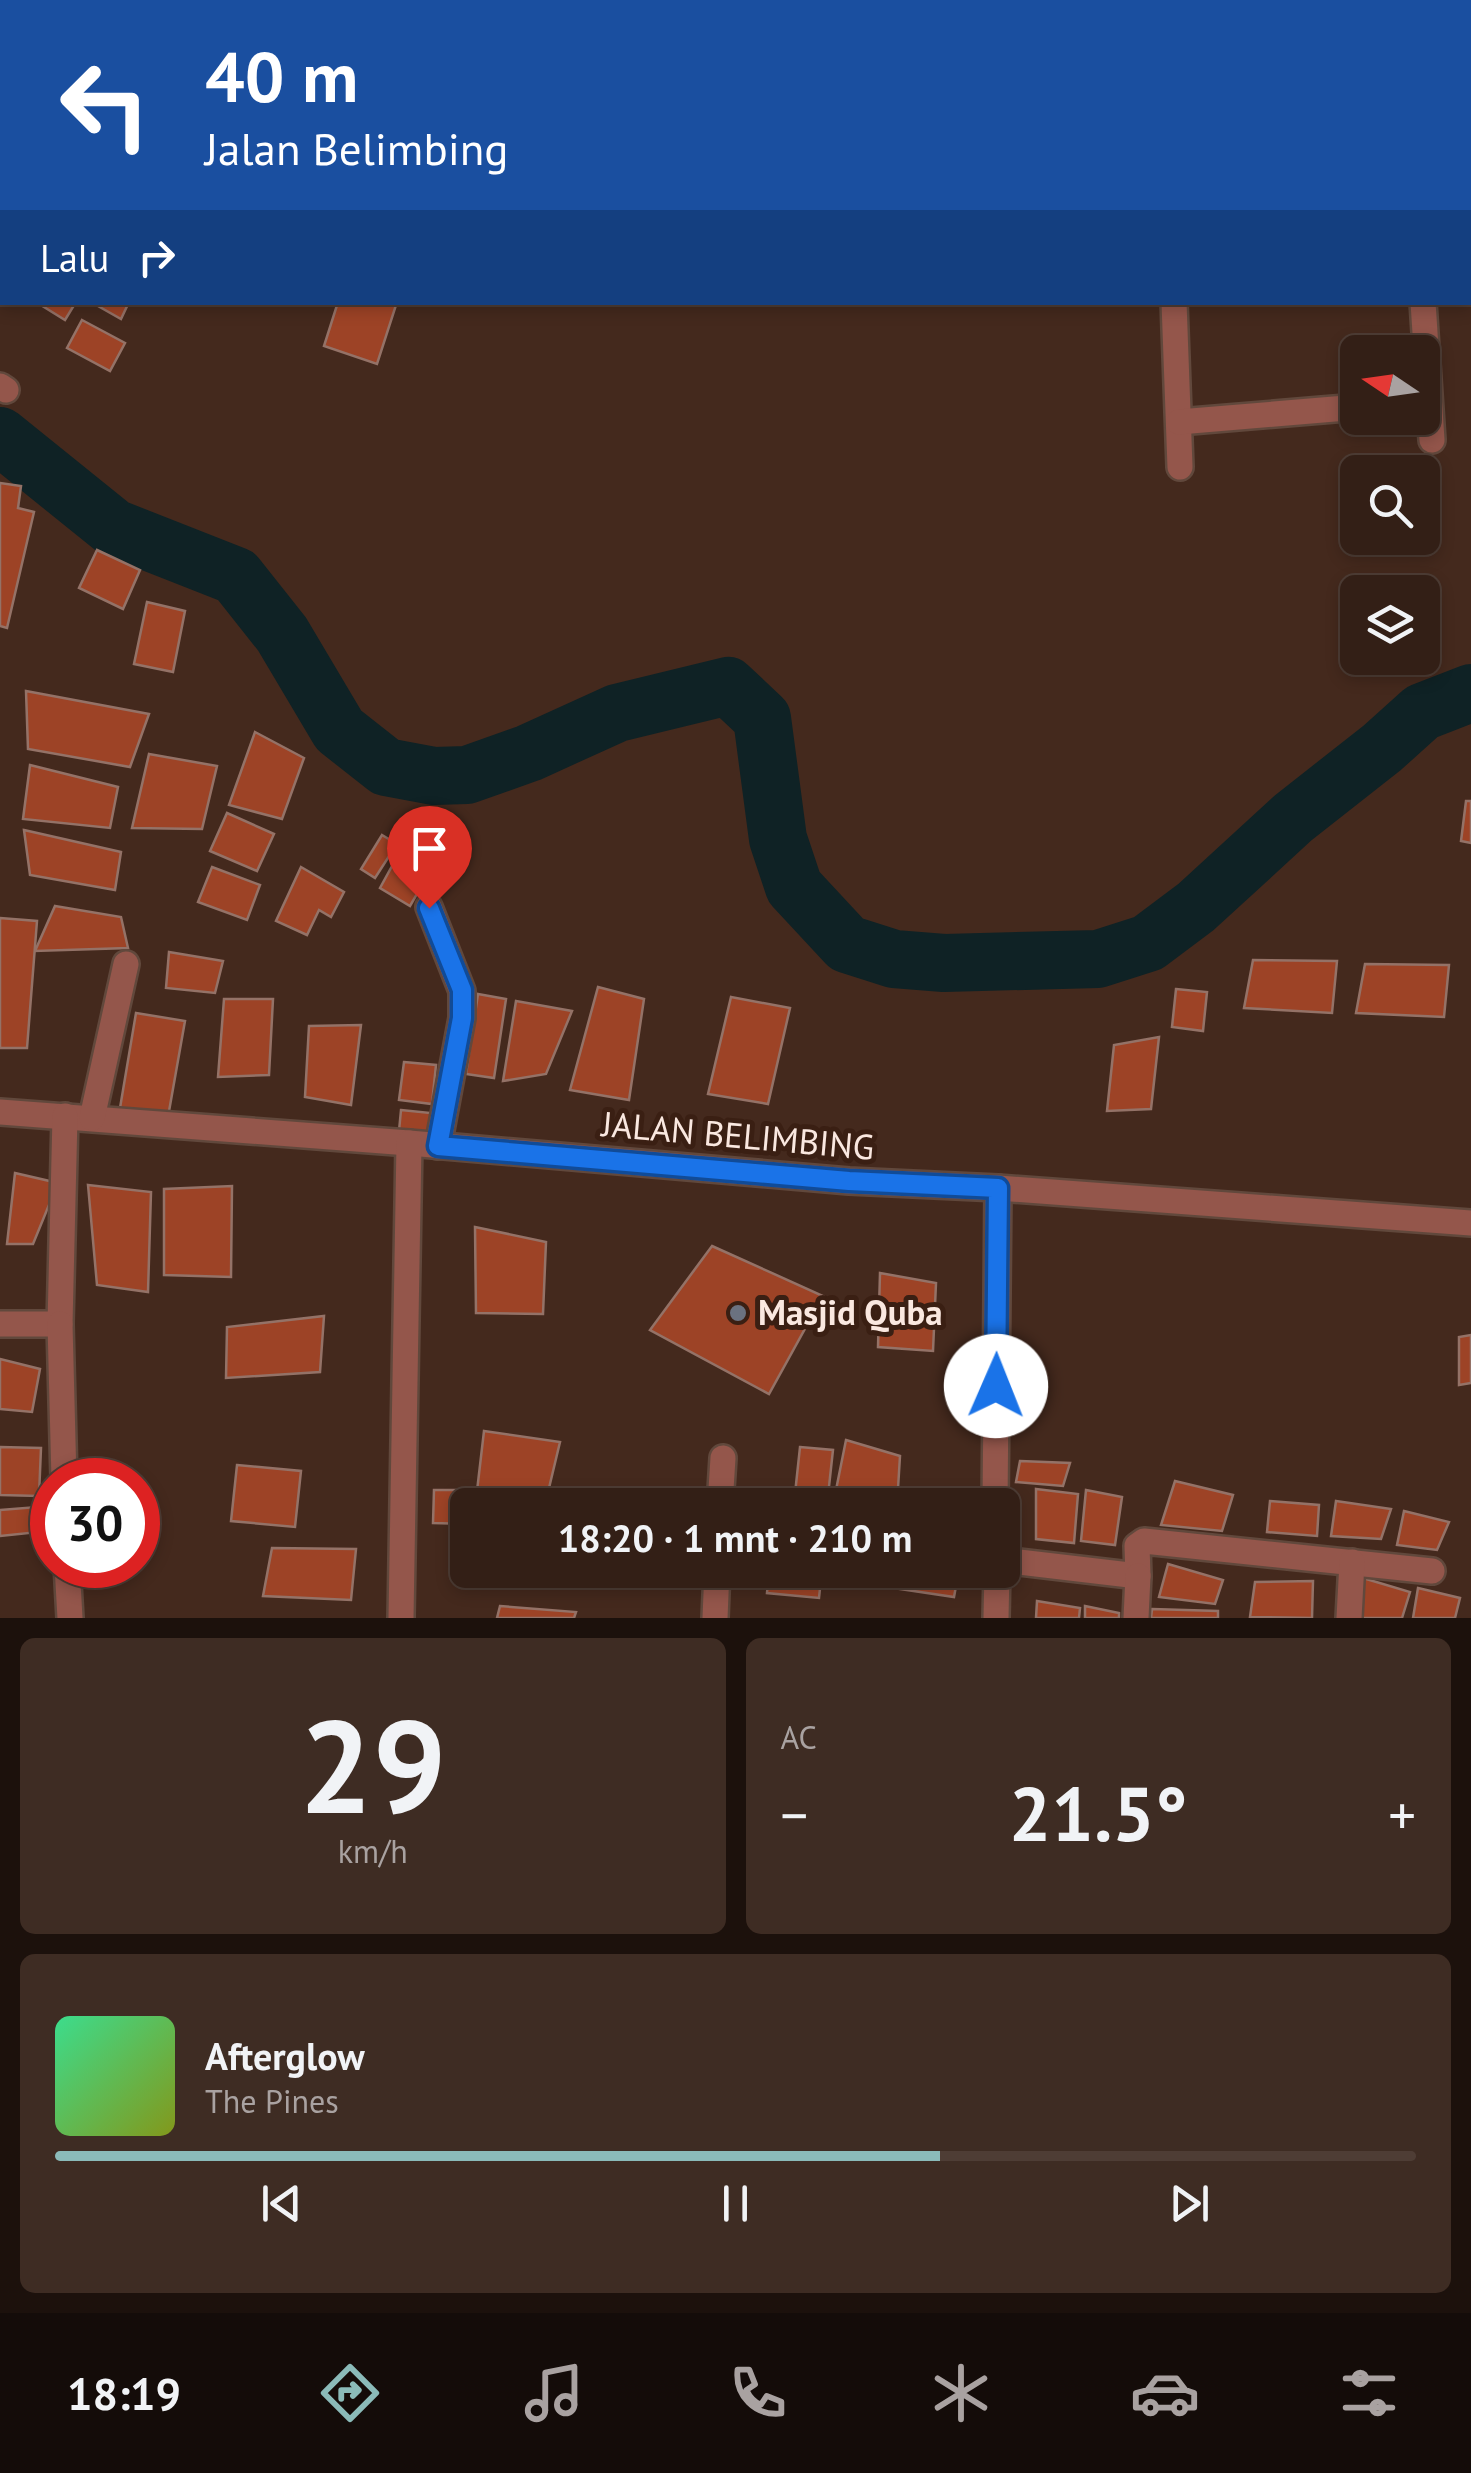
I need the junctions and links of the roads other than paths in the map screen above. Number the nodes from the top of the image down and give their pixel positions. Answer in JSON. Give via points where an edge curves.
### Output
{"nodes":[{"id":1,"x":1174,"y":305,"type":"edge"},
{"id":2,"x":1423,"y":305,"type":"edge"},
{"id":3,"x":1424,"y":335,"type":"edge"},
{"id":4,"x":1340,"y":409,"type":"edge"},
{"id":5,"x":1179,"y":422,"type":"junction"},
{"id":6,"x":1431,"y":435,"type":"edge"},
{"id":7,"x":1432,"y":440,"type":"dead end"},
{"id":8,"x":1180,"y":467,"type":"dead end"},
{"id":9,"x":429,"y":908,"type":"dead end"},
{"id":10,"x":126,"y":964,"type":"dead end"},
{"id":11,"x":0,"y":1112,"type":"edge"},
{"id":12,"x":65,"y":1116,"type":"junction"},
{"id":13,"x":92,"y":1118,"type":"junction"},
{"id":14,"x":409,"y":1142,"type":"junction"},
{"id":15,"x":438,"y":1146,"type":"junction"},
{"id":16,"x":998,"y":1188,"type":"junction"},
{"id":17,"x":1471,"y":1223,"type":"edge"},
{"id":18,"x":0,"y":1324,"type":"edge"},
{"id":19,"x":60,"y":1324,"type":"junction"},
{"id":20,"x":63,"y":1458,"type":"edge"},
{"id":21,"x":723,"y":1458,"type":"dead end"},
{"id":22,"x":721,"y":1488,"type":"edge"},
{"id":23,"x":996,"y":1488,"type":"edge"},
{"id":24,"x":1020,"y":1562,"type":"edge"},
{"id":25,"x":1352,"y":1562,"type":"junction"},
{"id":26,"x":1432,"y":1571,"type":"dead end"},
{"id":27,"x":1138,"y":1576,"type":"junction"},
{"id":28,"x":68,"y":1588,"type":"edge"},
{"id":29,"x":716,"y":1588,"type":"edge"},
{"id":30,"x":997,"y":1588,"type":"edge"},
{"id":31,"x":70,"y":1618,"type":"edge"},
{"id":32,"x":401,"y":1618,"type":"edge"},
{"id":33,"x":715,"y":1618,"type":"edge"},
{"id":34,"x":996,"y":1618,"type":"edge"},
{"id":35,"x":1136,"y":1618,"type":"edge"},
{"id":36,"x":1349,"y":1618,"type":"edge"}],
"edges":[{"from":1,"to":5,"type":"street"},
{"from":2,"to":3,"type":"street"},
{"from":4,"to":5,"type":"street"},
{"from":5,"to":8,"type":"street"},
{"from":6,"to":7,"type":"street"},
{"from":9,"to":15,"type":"street","via":[[462,990]]},
{"from":10,"to":13,"type":"street"},
{"from":11,"to":12,"type":"street","name":"JALAN BELIMBING"},
{"from":12,"to":13,"type":"street","name":"JALAN BELIMBING"},
{"from":12,"to":19,"type":"street"},
{"from":13,"to":14,"type":"street","name":"JALAN BELIMBING"},
{"from":14,"to":15,"type":"street","name":"JALAN BELIMBING"},
{"from":14,"to":32,"type":"street"},
{"from":15,"to":16,"type":"street","name":"JALAN BELIMBING"},
{"from":16,"to":17,"type":"street","name":"JALAN BELIMBING"},
{"from":16,"to":23,"type":"street"},
{"from":18,"to":19,"type":"street"},
{"from":19,"to":20,"type":"street"},
{"from":21,"to":22,"type":"street"},
{"from":24,"to":27,"type":"street"},
{"from":25,"to":26,"type":"street"},
{"from":25,"to":27,"type":"street","via":[[1144,1540],[1136,1546]]},
{"from":25,"to":36,"type":"street"},
{"from":27,"to":35,"type":"street"},
{"from":28,"to":31,"type":"street"},
{"from":29,"to":33,"type":"street"},
{"from":30,"to":34,"type":"street"}]}
